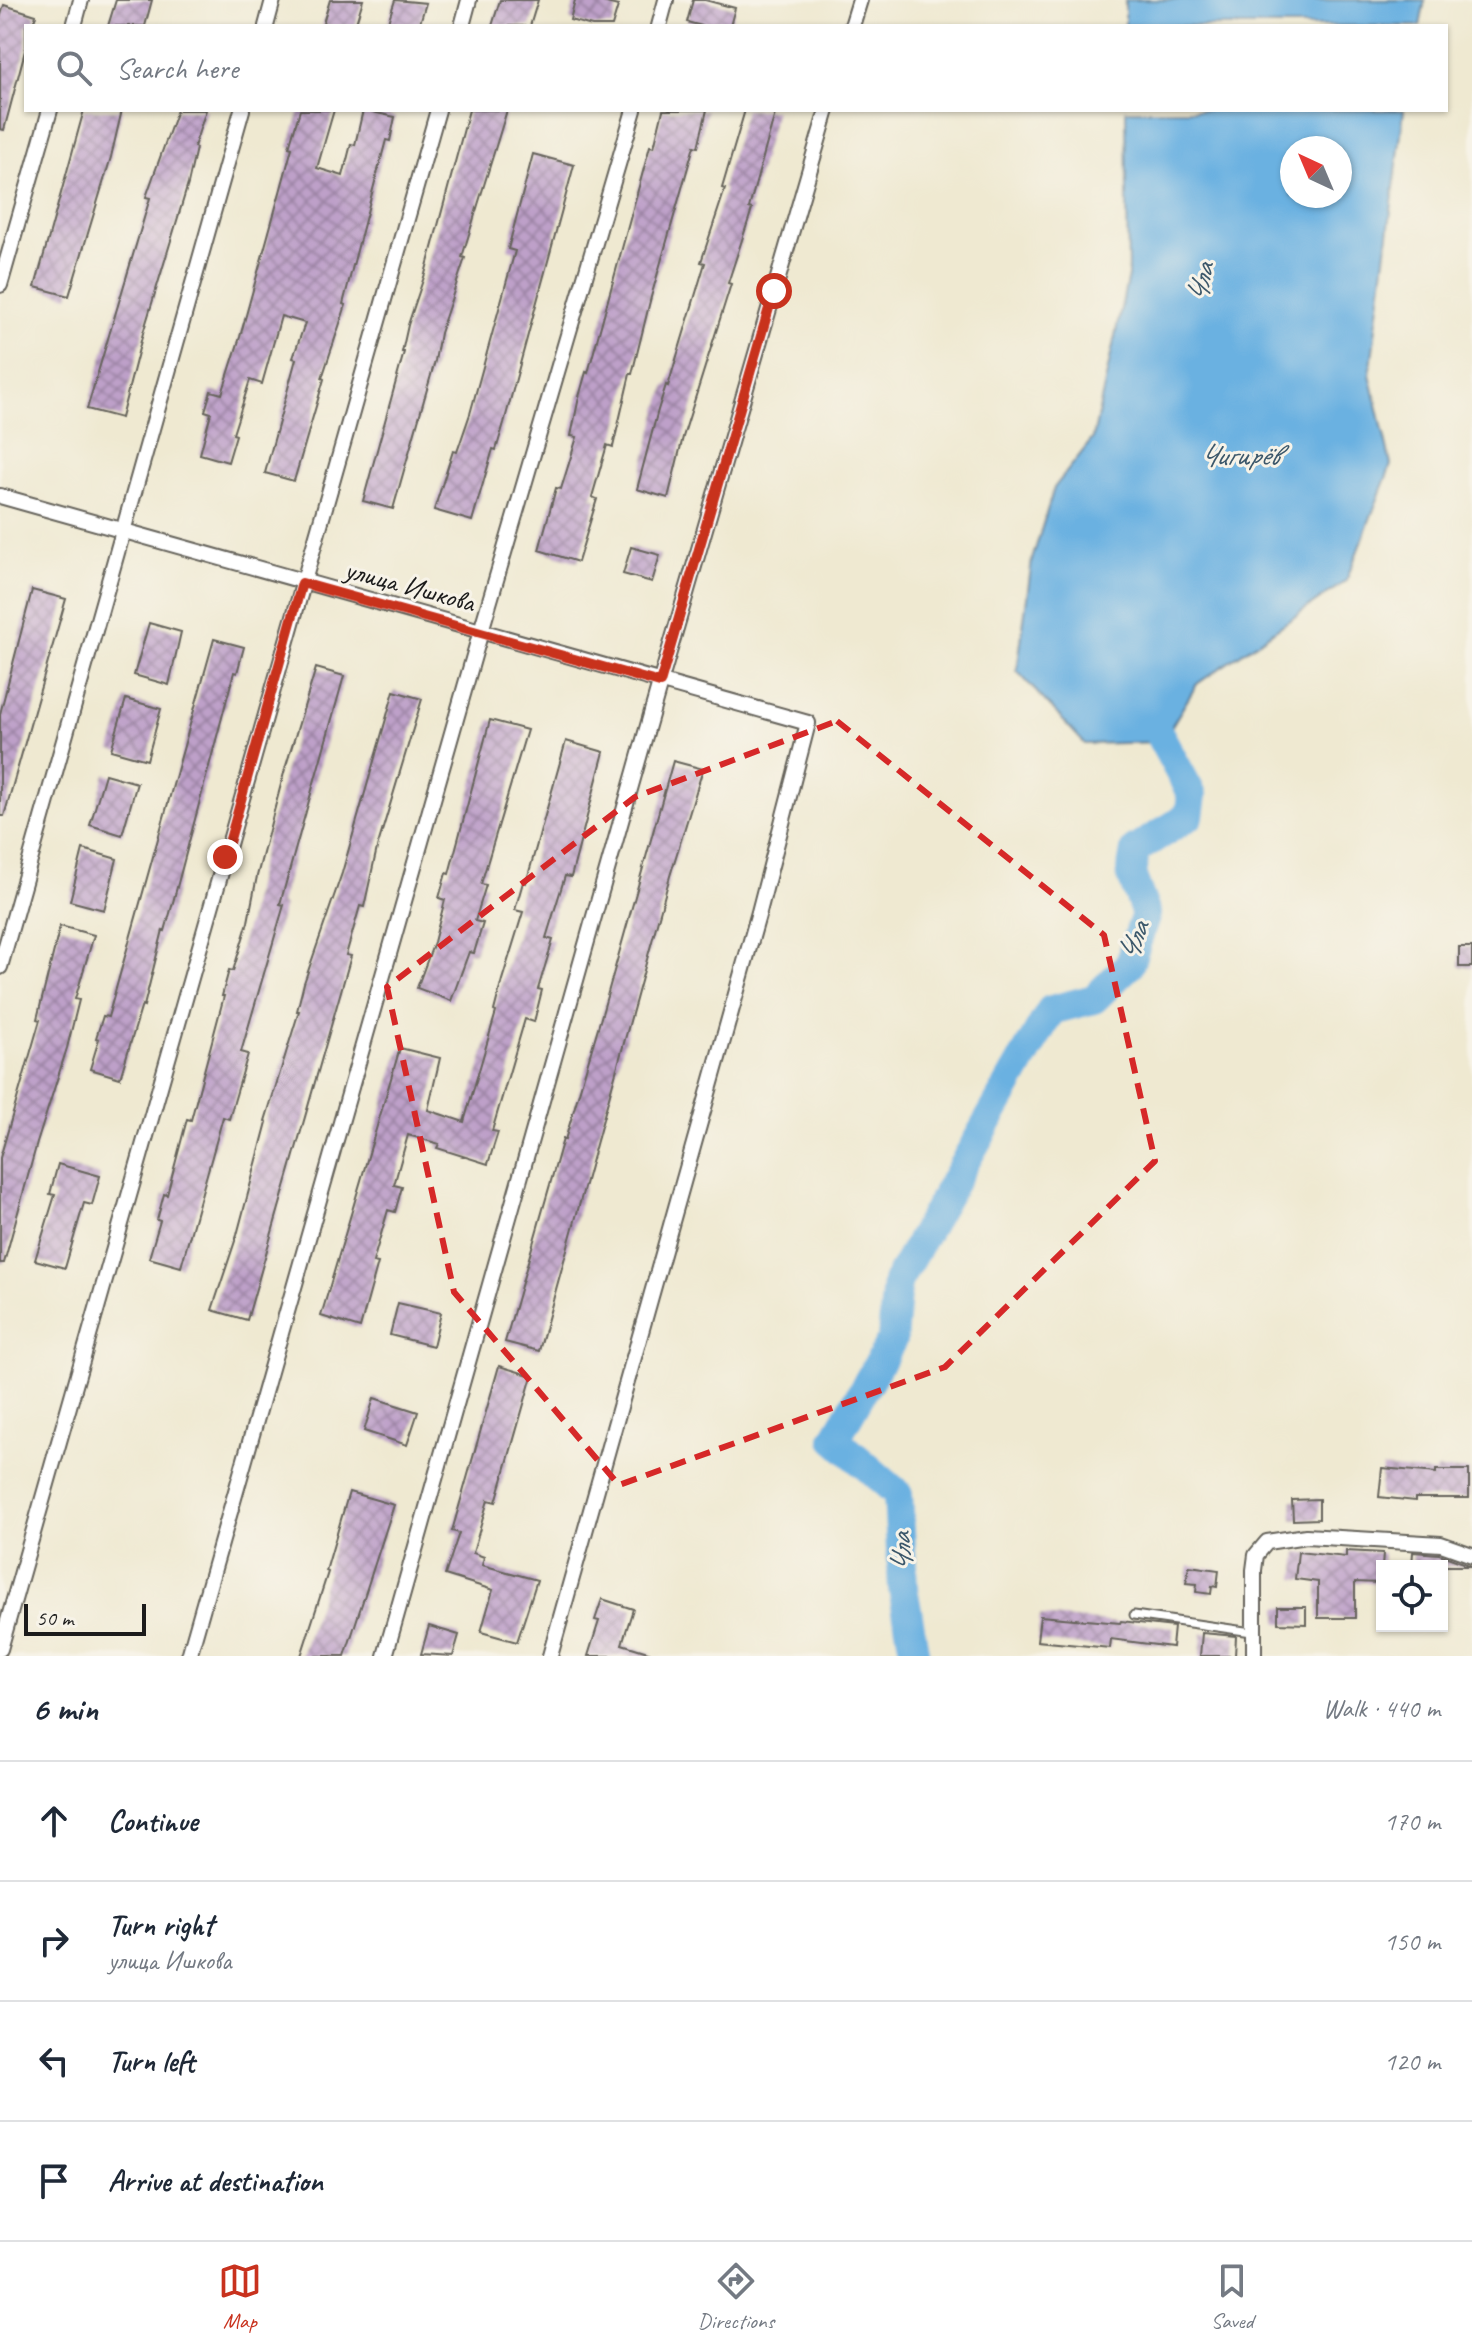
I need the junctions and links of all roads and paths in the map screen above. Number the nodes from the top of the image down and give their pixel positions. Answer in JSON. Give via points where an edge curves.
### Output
{"nodes":[{"id":1,"x":81,"y":0,"type":"edge"},
{"id":2,"x":273,"y":0,"type":"edge"},
{"id":3,"x":469,"y":0,"type":"edge"},
{"id":4,"x":666,"y":0,"type":"edge"},
{"id":5,"x":860,"y":0,"type":"edge"},
{"id":6,"x":75,"y":24,"type":"edge"},
{"id":7,"x":267,"y":24,"type":"edge"},
{"id":8,"x":463,"y":24,"type":"edge"},
{"id":9,"x":660,"y":24,"type":"edge"},
{"id":10,"x":853,"y":24,"type":"edge"},
{"id":11,"x":49,"y":112,"type":"edge"},
{"id":12,"x":241,"y":112,"type":"edge"},
{"id":13,"x":437,"y":112,"type":"edge"},
{"id":14,"x":633,"y":112,"type":"edge"},
{"id":15,"x":826,"y":112,"type":"edge"},
{"id":16,"x":0,"y":285,"type":"edge"},
{"id":17,"x":0,"y":496,"type":"edge"},
{"id":18,"x":124,"y":530,"type":"junction"},
{"id":19,"x":302,"y":583,"type":"junction"},
{"id":20,"x":481,"y":631,"type":"junction"},
{"id":21,"x":660,"y":683,"type":"junction"},
{"id":22,"x":0,"y":967,"type":"edge"},
{"id":23,"x":1472,"y":1555,"type":"edge"},
{"id":24,"x":1134,"y":1615,"type":"dead end"},
{"id":25,"x":1252,"y":1632,"type":"junction"},
{"id":26,"x":0,"y":1649,"type":"edge"},
{"id":27,"x":189,"y":1656,"type":"edge"},
{"id":28,"x":385,"y":1656,"type":"edge"},
{"id":29,"x":550,"y":1656,"type":"edge"},
{"id":30,"x":1254,"y":1656,"type":"edge"}],
"edges":[{"from":1,"to":6,"type":"street"},
{"from":2,"to":7,"type":"street"},
{"from":3,"to":8,"type":"street"},
{"from":4,"to":9,"type":"street"},
{"from":5,"to":10,"type":"street"},
{"from":11,"to":16,"type":"street"},
{"from":12,"to":18,"type":"street"},
{"from":13,"to":19,"type":"street"},
{"from":14,"to":20,"type":"street"},
{"from":15,"to":21,"type":"street"},
{"from":17,"to":18,"type":"street","name":"улица Ишкова"},
{"from":18,"to":19,"type":"street","name":"улица Ишкова"},
{"from":18,"to":22,"type":"street"},
{"from":19,"to":20,"type":"street","name":"улица Ишкова"},
{"from":19,"to":26,"type":"street"},
{"from":20,"to":21,"type":"street","name":"улица Ишкова"},
{"from":20,"to":27,"type":"street"},
{"from":21,"to":28,"type":"street"},
{"from":21,"to":29,"type":"street","name":"улица Ишкова","via":[[808,723]]},
{"from":23,"to":25,"type":"street","via":[[1441,1544],[1306,1536],[1267,1542],[1256,1555]]},
{"from":24,"to":25,"type":"lane"},
{"from":25,"to":30,"type":"street"}]}
